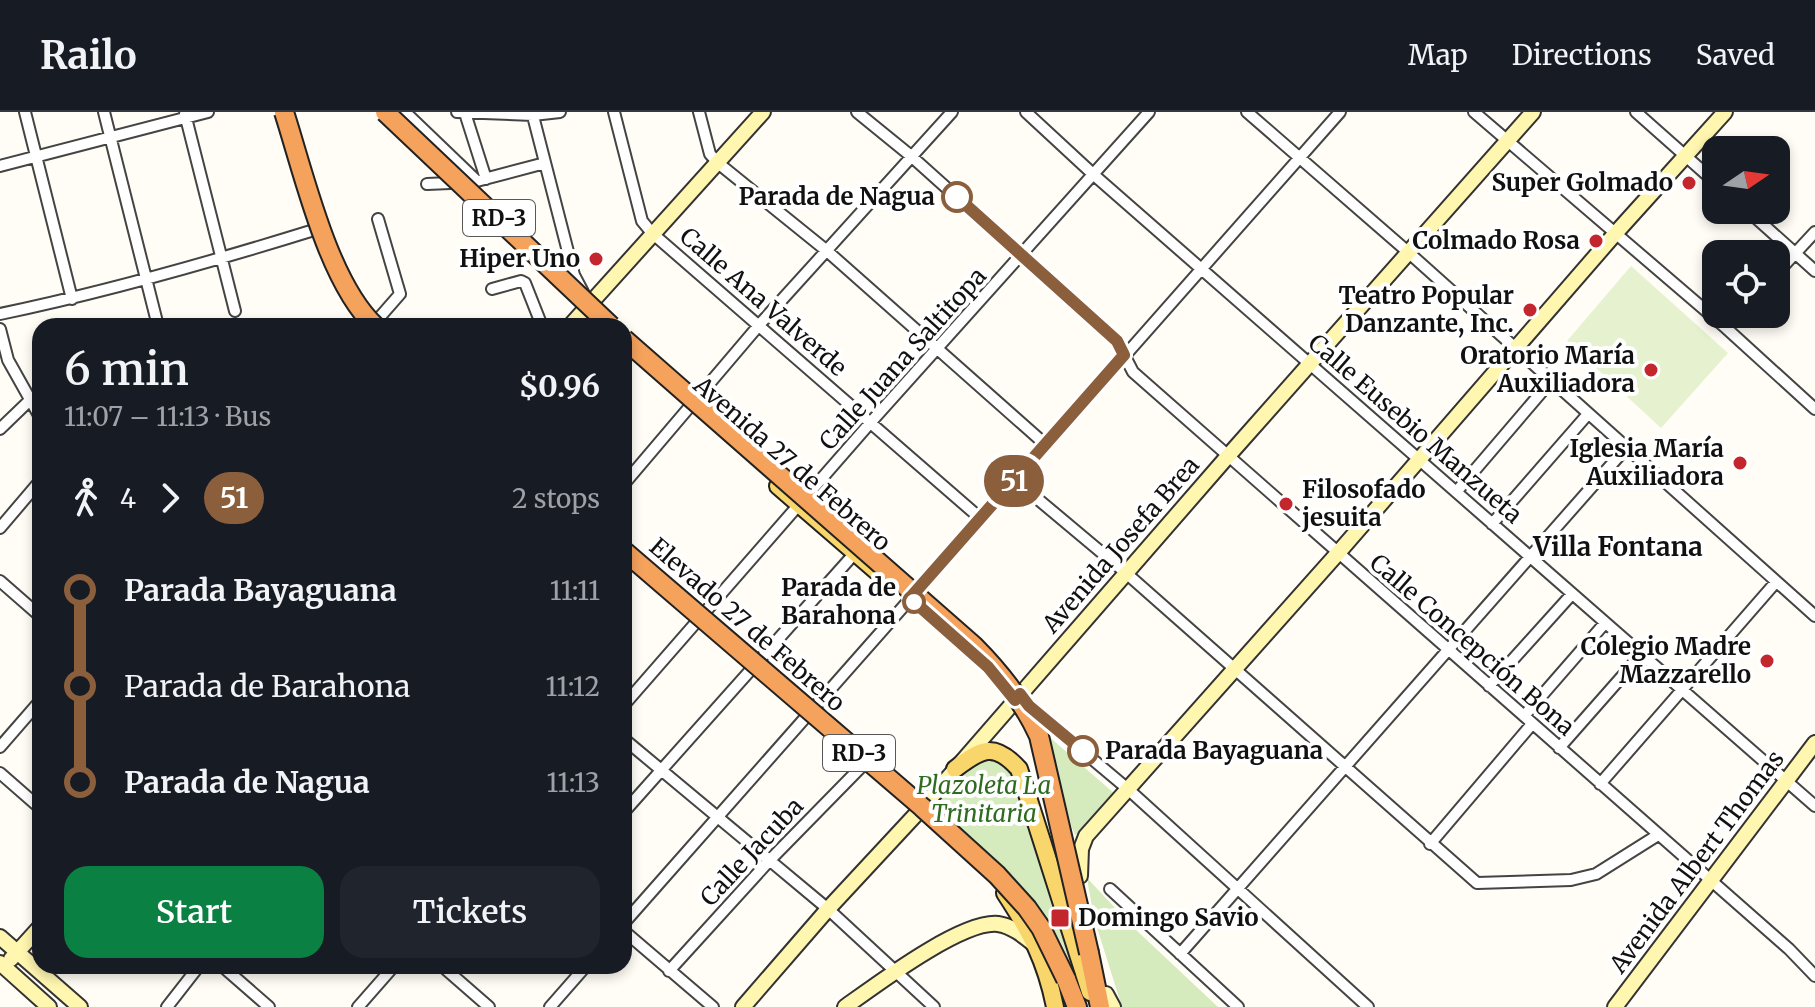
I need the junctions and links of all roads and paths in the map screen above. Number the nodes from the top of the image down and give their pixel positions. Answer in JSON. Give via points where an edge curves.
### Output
{"nodes":[{"id":1,"x":25,"y":112,"type":"edge"},
{"id":2,"x":104,"y":112,"type":"edge"},
{"id":3,"x":208,"y":112,"type":"edge"},
{"id":4,"x":276,"y":112,"type":"edge"},
{"id":5,"x":284,"y":112,"type":"edge"},
{"id":6,"x":370,"y":112,"type":"edge"},
{"id":7,"x":385,"y":112,"type":"edge"},
{"id":8,"x":405,"y":112,"type":"edge"},
{"id":9,"x":560,"y":112,"type":"edge"},
{"id":10,"x":614,"y":112,"type":"edge"},
{"id":11,"x":699,"y":112,"type":"edge"},
{"id":12,"x":763,"y":112,"type":"edge"},
{"id":13,"x":857,"y":112,"type":"edge"},
{"id":14,"x":952,"y":112,"type":"edge"},
{"id":15,"x":1026,"y":112,"type":"edge"},
{"id":16,"x":1149,"y":112,"type":"edge"},
{"id":17,"x":1247,"y":112,"type":"edge"},
{"id":18,"x":1340,"y":112,"type":"edge"},
{"id":19,"x":1474,"y":112,"type":"edge"},
{"id":20,"x":1533,"y":112,"type":"edge"},
{"id":21,"x":1636,"y":112,"type":"edge"},
{"id":22,"x":1725,"y":112,"type":"edge"},
{"id":23,"x":461,"y":113,"type":"edge"},
{"id":24,"x":533,"y":113,"type":"edge"},
{"id":25,"x":185,"y":115,"type":"edge"},
{"id":26,"x":111,"y":137,"type":"junction"},
{"id":27,"x":1507,"y":140,"type":"junction"},
{"id":28,"x":415,"y":141,"type":"junction"},
{"id":29,"x":37,"y":156,"type":"junction"},
{"id":30,"x":911,"y":156,"type":"junction"},
{"id":31,"x":1686,"y":156,"type":"junction"},
{"id":32,"x":1298,"y":158,"type":"junction"},
{"id":33,"x":545,"y":163,"type":"junction"},
{"id":34,"x":718,"y":163,"type":"junction"},
{"id":35,"x":0,"y":166,"type":"edge"},
{"id":36,"x":1702,"y":170,"type":"edge"},
{"id":37,"x":1094,"y":175,"type":"junction"},
{"id":38,"x":482,"y":180,"type":"junction"},
{"id":39,"x":452,"y":182,"type":"junction"},
{"id":40,"x":427,"y":184,"type":"dead end"},
{"id":41,"x":378,"y":219,"type":"dead end"},
{"id":42,"x":1763,"y":224,"type":"edge"},
{"id":43,"x":314,"y":230,"type":"junction"},
{"id":44,"x":1815,"y":232,"type":"edge"},
{"id":45,"x":652,"y":233,"type":"junction"},
{"id":46,"x":1614,"y":235,"type":"junction"},
{"id":47,"x":827,"y":251,"type":"junction"},
{"id":48,"x":1408,"y":252,"type":"junction"},
{"id":49,"x":1795,"y":253,"type":"junction"},
{"id":50,"x":1022,"y":255,"type":"junction"},
{"id":51,"x":222,"y":259,"type":"junction"},
{"id":52,"x":1790,"y":259,"type":"edge"},
{"id":53,"x":1201,"y":268,"type":"junction"},
{"id":54,"x":1815,"y":271,"type":"edge"},
{"id":55,"x":146,"y":279,"type":"junction"},
{"id":56,"x":492,"y":289,"type":"dead end"},
{"id":57,"x":72,"y":299,"type":"junction"},
{"id":58,"x":586,"y":307,"type":"junction"},
{"id":59,"x":1702,"y":308,"type":"edge"},
{"id":60,"x":235,"y":311,"type":"dead end"},
{"id":61,"x":0,"y":314,"type":"edge"},
{"id":62,"x":156,"y":318,"type":"edge"},
{"id":63,"x":361,"y":318,"type":"edge"},
{"id":64,"x":365,"y":318,"type":"edge"},
{"id":65,"x":378,"y":318,"type":"edge"},
{"id":66,"x":539,"y":318,"type":"edge"},
{"id":67,"x":577,"y":318,"type":"edge"},
{"id":68,"x":595,"y":318,"type":"edge"},
{"id":69,"x":603,"y":318,"type":"edge"},
{"id":70,"x":760,"y":324,"type":"junction"},
{"id":71,"x":1726,"y":328,"type":"edge"},
{"id":72,"x":0,"y":329,"type":"edge"},
{"id":73,"x":632,"y":346,"type":"edge"},
{"id":74,"x":938,"y":348,"type":"junction"},
{"id":75,"x":1515,"y":348,"type":"junction"},
{"id":76,"x":632,"y":355,"type":"edge"},
{"id":77,"x":1124,"y":355,"type":"junction"},
{"id":78,"x":1309,"y":363,"type":"junction"},
{"id":79,"x":1551,"y":381,"type":"junction"},
{"id":80,"x":29,"y":401,"type":"junction"},
{"id":81,"x":32,"y":405,"type":"edge"},
{"id":82,"x":1814,"y":405,"type":"edge"},
{"id":83,"x":690,"y":407,"type":"junction"},
{"id":84,"x":1588,"y":414,"type":"junction"},
{"id":85,"x":871,"y":422,"type":"junction"},
{"id":86,"x":0,"y":429,"type":"edge"},
{"id":87,"x":1046,"y":445,"type":"junction"},
{"id":88,"x":1626,"y":448,"type":"junction"},
{"id":89,"x":1228,"y":456,"type":"junction"},
{"id":90,"x":1419,"y":460,"type":"junction"},
{"id":91,"x":632,"y":475,"type":"edge"},
{"id":92,"x":1015,"y":480,"type":"junction"},
{"id":93,"x":32,"y":490,"type":"edge"},
{"id":94,"x":1457,"y":491,"type":"junction"},
{"id":95,"x":800,"y":506,"type":"junction"},
{"id":96,"x":980,"y":518,"type":"junction"},
{"id":97,"x":1492,"y":524,"type":"junction"},
{"id":98,"x":0,"y":528,"type":"edge"},
{"id":99,"x":1338,"y":553,"type":"junction"},
{"id":100,"x":854,"y":554,"type":"junction"},
{"id":101,"x":1529,"y":556,"type":"junction"},
{"id":102,"x":632,"y":560,"type":"edge"},
{"id":103,"x":632,"y":560,"type":"edge"},
{"id":104,"x":1126,"y":573,"type":"junction"},
{"id":105,"x":0,"y":581,"type":"edge"},
{"id":106,"x":1776,"y":582,"type":"junction"},
{"id":107,"x":1572,"y":594,"type":"junction"},
{"id":108,"x":910,"y":598,"type":"junction"},
{"id":109,"x":32,"y":609,"type":"edge"},
{"id":110,"x":1815,"y":616,"type":"edge"},
{"id":111,"x":700,"y":619,"type":"junction"},
{"id":112,"x":1605,"y":623,"type":"junction"},
{"id":113,"x":1448,"y":650,"type":"junction"},
{"id":114,"x":1641,"y":655,"type":"junction"},
{"id":115,"x":753,"y":666,"type":"junction"},
{"id":116,"x":1233,"y":669,"type":"junction"},
{"id":117,"x":1489,"y":686,"type":"junction"},
{"id":118,"x":1681,"y":689,"type":"junction"},
{"id":119,"x":632,"y":696,"type":"edge"},
{"id":120,"x":1021,"y":700,"type":"junction"},
{"id":121,"x":32,"y":710,"type":"edge"},
{"id":122,"x":810,"y":715,"type":"junction"},
{"id":123,"x":1528,"y":720,"type":"junction"},
{"id":124,"x":1815,"y":743,"type":"edge"},
{"id":125,"x":632,"y":746,"type":"edge"},
{"id":126,"x":0,"y":747,"type":"edge"},
{"id":127,"x":1559,"y":748,"type":"junction"},
{"id":128,"x":865,"y":763,"type":"junction"},
{"id":129,"x":1343,"y":767,"type":"junction"},
{"id":130,"x":955,"y":769,"type":"junction"},
{"id":131,"x":661,"y":770,"type":"junction"},
{"id":132,"x":0,"y":773,"type":"edge"},
{"id":133,"x":1786,"y":780,"type":"junction"},
{"id":134,"x":1600,"y":784,"type":"junction"},
{"id":135,"x":1129,"y":790,"type":"junction"},
{"id":136,"x":32,"y":801,"type":"edge"},
{"id":137,"x":632,"y":803,"type":"edge"},
{"id":138,"x":1815,"y":806,"type":"edge"},
{"id":139,"x":920,"y":810,"type":"junction"},
{"id":140,"x":716,"y":818,"type":"junction"},
{"id":141,"x":1658,"y":835,"type":"junction"},
{"id":142,"x":1430,"y":844,"type":"junction"},
{"id":143,"x":769,"y":861,"type":"junction"},
{"id":144,"x":1080,"y":876,"type":"junction"},
{"id":145,"x":1712,"y":881,"type":"junction"},
{"id":146,"x":1110,"y":889,"type":"dead end"},
{"id":147,"x":1237,"y":890,"type":"junction"},
{"id":148,"x":828,"y":909,"type":"junction"},
{"id":149,"x":632,"y":914,"type":"edge"},
{"id":150,"x":32,"y":936,"type":"edge"},
{"id":151,"x":0,"y":937,"type":"edge"},
{"id":152,"x":632,"y":938,"type":"edge"},
{"id":153,"x":1039,"y":949,"type":"junction"},
{"id":154,"x":17,"y":952,"type":"junction"},
{"id":155,"x":1180,"y":954,"type":"junction"},
{"id":156,"x":32,"y":965,"type":"edge"},
{"id":157,"x":1,"y":967,"type":"edge"},
{"id":158,"x":669,"y":971,"type":"junction"},
{"id":159,"x":896,"y":971,"type":"junction"},
{"id":160,"x":42,"y":974,"type":"edge"},
{"id":161,"x":193,"y":974,"type":"edge"},
{"id":162,"x":231,"y":974,"type":"edge"},
{"id":163,"x":387,"y":974,"type":"edge"},
{"id":164,"x":451,"y":974,"type":"edge"},
{"id":165,"x":579,"y":974,"type":"edge"},
{"id":166,"x":1815,"y":976,"type":"edge"},
{"id":167,"x":1090,"y":1001,"type":"edge"},
{"id":168,"x":49,"y":1007,"type":"edge"},
{"id":169,"x":80,"y":1007,"type":"edge"},
{"id":170,"x":167,"y":1007,"type":"edge"},
{"id":171,"x":269,"y":1007,"type":"edge"},
{"id":172,"x":358,"y":1007,"type":"edge"},
{"id":173,"x":489,"y":1007,"type":"edge"},
{"id":174,"x":550,"y":1007,"type":"edge"},
{"id":175,"x":713,"y":1007,"type":"edge"},
{"id":176,"x":743,"y":1007,"type":"edge"},
{"id":177,"x":845,"y":1007,"type":"edge"},
{"id":178,"x":934,"y":1007,"type":"edge"},
{"id":179,"x":1055,"y":1007,"type":"edge"},
{"id":180,"x":1238,"y":1007,"type":"edge"},
{"id":181,"x":1368,"y":1007,"type":"edge"},
{"id":182,"x":1615,"y":1007,"type":"edge"}],
"edges":[{"from":1,"to":29,"type":"street"},
{"from":2,"to":26,"type":"street"},
{"from":3,"to":25,"type":"street"},
{"from":4,"to":43,"type":"main road"},
{"from":5,"to":64,"type":"highway","bridge":true,"via":[[336,267]]},
{"from":6,"to":28,"type":"highway","bridge":true},
{"from":6,"to":39,"type":"main road","number":"RD-3"},
{"from":7,"to":28,"type":"highway","number":"RD-3","bridge":true},
{"from":8,"to":38,"type":"street"},
{"from":9,"to":24,"type":"street"},
{"from":10,"to":45,"type":"street","name":"Calle Ana Valverde","via":[[642,221]]},
{"from":11,"to":34,"type":"street","via":[[710,154]]},
{"from":12,"to":34,"type":"main road"},
{"from":13,"to":30,"type":"street","name":"Calle Concepción Bona"},
{"from":14,"to":30,"type":"street"},
{"from":15,"to":37,"type":"street","name":"Calle Eusebio Manzueta"},
{"from":16,"to":37,"type":"street","name":"Calle Juana Saltitopa"},
{"from":17,"to":32,"type":"street"},
{"from":18,"to":32,"type":"street"},
{"from":19,"to":27,"type":"street"},
{"from":20,"to":27,"type":"main road","name":"Avenida Josefa Brea"},
{"from":21,"to":31,"type":"street"},
{"from":22,"to":31,"type":"main road"},
{"from":23,"to":24,"type":"street"},
{"from":23,"to":38,"type":"street"},
{"from":24,"to":33,"type":"street"},
{"from":25,"to":26,"type":"street"},
{"from":25,"to":51,"type":"street"},
{"from":26,"to":29,"type":"street"},
{"from":26,"to":55,"type":"street"},
{"from":27,"to":46,"type":"street"},
{"from":27,"to":48,"type":"main road","name":"Avenida Josefa Brea"},
{"from":28,"to":69,"type":"highway","number":"RD-3","bridge":true},
{"from":29,"to":35,"type":"street"},
{"from":29,"to":57,"type":"street"},
{"from":30,"to":47,"type":"street"},
{"from":30,"to":50,"type":"street","name":"Calle Concepción Bona"},
{"from":31,"to":36,"type":"street"},
{"from":31,"to":46,"type":"main road"},
{"from":32,"to":48,"type":"street"},
{"from":32,"to":53,"type":"street"},
{"from":33,"to":38,"type":"street"},
{"from":33,"to":58,"type":"street"},
{"from":34,"to":45,"type":"main road"},
{"from":34,"to":47,"type":"street"},
{"from":37,"to":50,"type":"street","name":"Calle Juana Saltitopa"},
{"from":37,"to":53,"type":"street","name":"Calle Eusebio Manzueta"},
{"from":38,"to":39,"type":"street"},
{"from":39,"to":40,"type":"street"},
{"from":39,"to":58,"type":"main road","number":"RD-3"},
{"from":41,"to":65,"type":"street","via":[[400,294]]},
{"from":42,"to":49,"type":"street"},
{"from":43,"to":51,"type":"street"},
{"from":43,"to":63,"type":"main road","via":[[341,293]]},
{"from":44,"to":49,"type":"street"},
{"from":45,"to":58,"type":"main road"},
{"from":45,"to":70,"type":"street","name":"Calle Ana Valverde"},
{"from":46,"to":59,"type":"street"},
{"from":46,"to":75,"type":"main road"},
{"from":47,"to":70,"type":"street"},
{"from":47,"to":74,"type":"street"},
{"from":48,"to":75,"type":"street"},
{"from":48,"to":78,"type":"main road","name":"Avenida Josefa Brea"},
{"from":49,"to":52,"type":"street"},
{"from":49,"to":54,"type":"street"},
{"from":50,"to":74,"type":"street","name":"Calle Juana Saltitopa"},
{"from":50,"to":77,"type":"street","name":"Calle Concepción Bona","via":[[1117,341]]},
{"from":51,"to":55,"type":"street"},
{"from":51,"to":60,"type":"street"},
{"from":53,"to":77,"type":"street"},
{"from":53,"to":78,"type":"street","name":"Calle Eusebio Manzueta"},
{"from":55,"to":57,"type":"street"},
{"from":55,"to":62,"type":"street"},
{"from":56,"to":66,"type":"street","via":[[523,281]]},
{"from":57,"to":61,"type":"street"},
{"from":58,"to":67,"type":"main road"},
{"from":58,"to":68,"type":"main road","number":"RD-3"},
{"from":70,"to":83,"type":"street"},
{"from":70,"to":85,"type":"street","name":"Calle Ana Valverde"},
{"from":71,"to":82,"type":"street"},
{"from":72,"to":80,"type":"street","via":[[8,360]]},
{"from":73,"to":167,"type":"highway","bridge":true,"via":[[974,646],[1024,705],[1039,736],[1089,953]]},
{"from":74,"to":85,"type":"street","name":"Calle Juana Saltitopa"},
{"from":74,"to":87,"type":"street"},
{"from":75,"to":79,"type":"street"},
{"from":75,"to":90,"type":"main road"},
{"from":76,"to":83,"type":"main road","name":"Avenida 27 de Febrero"},
{"from":77,"to":87,"type":"street"},
{"from":77,"to":89,"type":"street","name":"Calle Concepción Bona","via":[[1133,372]]},
{"from":78,"to":89,"type":"main road","name":"Avenida Josefa Brea"},
{"from":78,"to":90,"type":"street","name":"Calle Eusebio Manzueta"},
{"from":79,"to":84,"type":"street"},
{"from":79,"to":94,"type":"street"},
{"from":80,"to":81,"type":"street"},
{"from":80,"to":86,"type":"street"},
{"from":83,"to":91,"type":"street"},
{"from":83,"to":95,"type":"main road","name":"Avenida 27 de Febrero"},
{"from":84,"to":88,"type":"street"},
{"from":84,"to":97,"type":"street"},
{"from":85,"to":95,"type":"street","name":"Calle Juana Saltitopa"},
{"from":85,"to":96,"type":"street","name":"Calle Ana Valverde"},
{"from":87,"to":92,"type":"street"},
{"from":88,"to":101,"type":"street"},
{"from":88,"to":106,"type":"street"},
{"from":89,"to":99,"type":"street","name":"Calle Concepción Bona"},
{"from":89,"to":104,"type":"main road","name":"Avenida Josefa Brea"},
{"from":90,"to":94,"type":"street","name":"Calle Eusebio Manzueta"},
{"from":90,"to":99,"type":"main road"},
{"from":92,"to":96,"type":"street"},
{"from":92,"to":104,"type":"street"},
{"from":93,"to":98,"type":"street"},
{"from":94,"to":97,"type":"street","name":"Calle Eusebio Manzueta"},
{"from":95,"to":100,"type":"main road","name":"Avenida 27 de Febrero"},
{"from":95,"to":111,"type":"street","name":"Calle Juana Saltitopa"},
{"from":96,"to":108,"type":"street"},
{"from":97,"to":101,"type":"street","name":"Calle Eusebio Manzueta"},
{"from":99,"to":113,"type":"street","name":"Calle Concepción Bona"},
{"from":99,"to":116,"type":"main road"},
{"from":100,"to":108,"type":"main road","name":"Avenida 27 de Febrero"},
{"from":100,"to":115,"type":"street"},
{"from":101,"to":107,"type":"street","name":"Calle Eusebio Manzueta"},
{"from":101,"to":113,"type":"street"},
{"from":102,"to":111,"type":"main road","number":"RD-3"},
{"from":103,"to":167,"type":"highway","name":"Elevado 27 de Febrero","number":"RD-3","bridge":true,"via":[[997,875],[1027,908]]},
{"from":104,"to":116,"type":"street"},
{"from":104,"to":120,"type":"main road","name":"Avenida Josefa Brea"},
{"from":105,"to":109,"type":"street"},
{"from":106,"to":110,"type":"street"},
{"from":106,"to":118,"type":"street"},
{"from":107,"to":112,"type":"street","name":"Calle Eusebio Manzueta"},
{"from":107,"to":117,"type":"street"},
{"from":108,"to":120,"type":"main road","name":"Avenida 27 de Febrero"},
{"from":108,"to":122,"type":"street"},
{"from":111,"to":115,"type":"main road","number":"RD-3"},
{"from":111,"to":119,"type":"street","name":"Calle Juana Saltitopa"},
{"from":112,"to":114,"type":"street","name":"Calle Eusebio Manzueta"},
{"from":112,"to":123,"type":"street"},
{"from":113,"to":117,"type":"street","name":"Calle Concepción Bona"},
{"from":113,"to":129,"type":"street"},
{"from":114,"to":118,"type":"street","name":"Calle Eusebio Manzueta"},
{"from":114,"to":127,"type":"street"},
{"from":115,"to":122,"type":"main road","number":"RD-3"},
{"from":115,"to":131,"type":"street"},
{"from":116,"to":129,"type":"street"},
{"from":116,"to":135,"type":"main road"},
{"from":117,"to":123,"type":"street","name":"Calle Concepción Bona"},
{"from":118,"to":133,"type":"street","name":"Calle Eusebio Manzueta"},
{"from":118,"to":134,"type":"street"},
{"from":120,"to":130,"type":"main road","name":"Avenida Josefa Brea"},
{"from":120,"to":135,"type":"street"},
{"from":120,"to":144,"type":"main road","via":[[1045,735]]},
{"from":120,"to":167,"type":"main road","name":"Avenida 27 de Febrero"},
{"from":121,"to":126,"type":"street"},
{"from":122,"to":128,"type":"main road","number":"RD-3"},
{"from":122,"to":140,"type":"street"},
{"from":123,"to":127,"type":"street","name":"Calle Concepción Bona"},
{"from":123,"to":142,"type":"street"},
{"from":124,"to":133,"type":"main road","name":"Avenida Albert Thomas"},
{"from":125,"to":131,"type":"street"},
{"from":127,"to":134,"type":"street","name":"Calle Concepción Bona"},
{"from":128,"to":139,"type":"main road","number":"RD-3"},
{"from":128,"to":143,"type":"street","name":"Calle Jacuba"},
{"from":129,"to":142,"type":"street"},
{"from":129,"to":147,"type":"street"},
{"from":130,"to":139,"type":"main road","name":"Avenida Josefa Brea"},
{"from":130,"to":167,"type":"main road","via":[[985,750],[1007,755],[1019,769]]},
{"from":131,"to":137,"type":"street"},
{"from":131,"to":140,"type":"street"},
{"from":132,"to":136,"type":"street"},
{"from":133,"to":138,"type":"street","name":"Calle Eusebio Manzueta"},
{"from":133,"to":145,"type":"main road","name":"Avenida Albert Thomas"},
{"from":134,"to":141,"type":"street","name":"Calle Concepción Bona"},
{"from":135,"to":144,"type":"main road","via":[[1086,836]]},
{"from":135,"to":147,"type":"street"},
{"from":139,"to":148,"type":"main road","name":"Avenida Josefa Brea"},
{"from":139,"to":153,"type":"main road","number":"RD-3","via":[[1000,884]]},
{"from":140,"to":143,"type":"street"},
{"from":140,"to":149,"type":"street"},
{"from":141,"to":142,"type":"street","via":[[1596,874],[1488,885],[1477,883]]},
{"from":141,"to":145,"type":"street","name":"Calle Concepción Bona"},
{"from":143,"to":148,"type":"street"},
{"from":143,"to":158,"type":"street","name":"Calle Jacuba"},
{"from":144,"to":167,"type":"main road"},
{"from":145,"to":166,"type":"street","name":"Calle Concepción Bona"},
{"from":145,"to":182,"type":"main road","name":"Avenida Albert Thomas"},
{"from":146,"to":155,"type":"street"},
{"from":147,"to":155,"type":"street"},
{"from":147,"to":181,"type":"street"},
{"from":148,"to":159,"type":"street"},
{"from":148,"to":176,"type":"main road","name":"Avenida Josefa Brea"},
{"from":150,"to":154,"type":"main road"},
{"from":151,"to":154,"type":"main road"},
{"from":152,"to":158,"type":"street"},
{"from":153,"to":159,"type":"main road","via":[[1012,928],[982,925]]},
{"from":153,"to":179,"type":"main road"},
{"from":154,"to":156,"type":"main road"},
{"from":154,"to":157,"type":"main road"},
{"from":155,"to":180,"type":"street"},
{"from":157,"to":168,"type":"main road"},
{"from":158,"to":175,"type":"street"},
{"from":159,"to":177,"type":"main road"},
{"from":159,"to":178,"type":"street"},
{"from":160,"to":169,"type":"main road"},
{"from":161,"to":170,"type":"street"},
{"from":162,"to":171,"type":"street"},
{"from":163,"to":172,"type":"street"},
{"from":164,"to":173,"type":"street"},
{"from":165,"to":174,"type":"street"}]}
